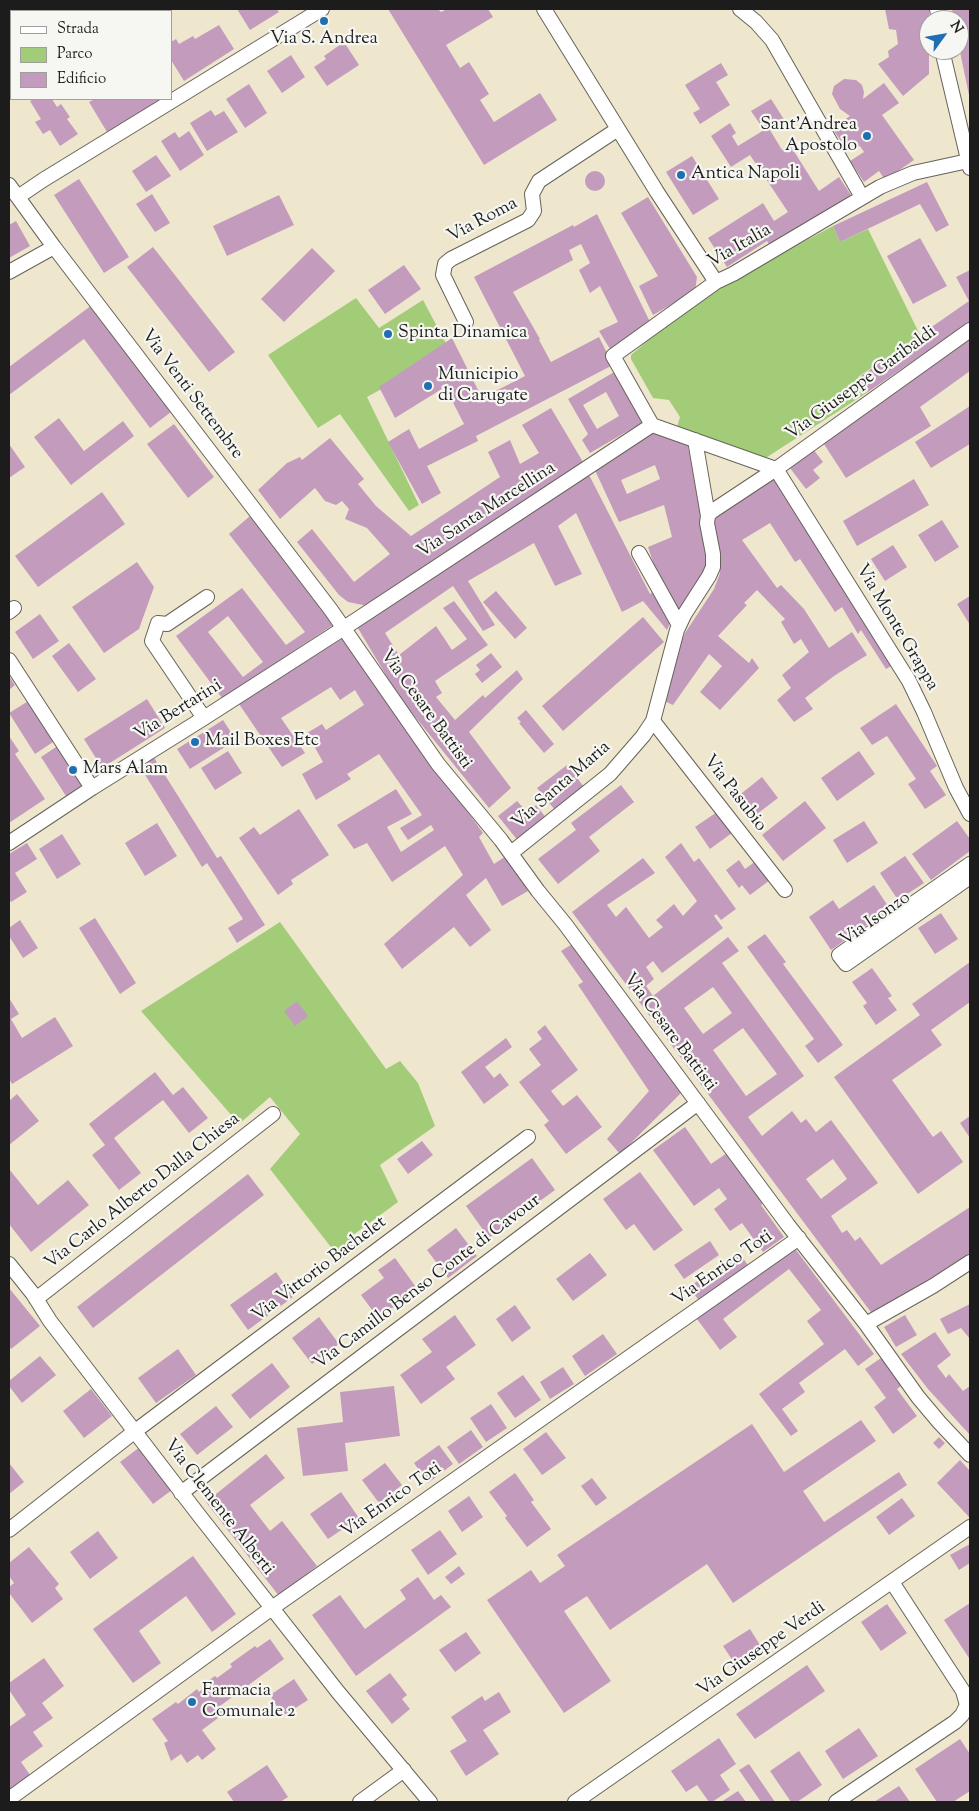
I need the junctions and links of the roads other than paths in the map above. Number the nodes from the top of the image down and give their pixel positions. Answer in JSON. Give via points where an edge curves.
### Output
{"nodes":[{"id":1,"x":322,"y":9,"type":"edge"},
{"id":2,"x":544,"y":9,"type":"edge"},
{"id":3,"x":740,"y":9,"type":"edge"},
{"id":4,"x":944,"y":60,"type":"edge"},
{"id":5,"x":618,"y":129,"type":"junction"},
{"id":6,"x":969,"y":166,"type":"edge"},
{"id":7,"x":9,"y":185,"type":"edge"},
{"id":8,"x":18,"y":197,"type":"junction"},
{"id":9,"x":862,"y":197,"type":"junction"},
{"id":10,"x":54,"y":247,"type":"junction"},
{"id":11,"x":9,"y":272,"type":"edge"},
{"id":12,"x":716,"y":282,"type":"junction"},
{"id":13,"x":466,"y":322,"type":"dead end"},
{"id":14,"x":970,"y":330,"type":"edge"},
{"id":15,"x":652,"y":425,"type":"junction"},
{"id":16,"x":694,"y":440,"type":"junction"},
{"id":17,"x":776,"y":469,"type":"junction"},
{"id":18,"x":708,"y":516,"type":"junction"},
{"id":19,"x":640,"y":553,"type":"dead end"},
{"id":20,"x":207,"y":597,"type":"dead end"},
{"id":21,"x":679,"y":625,"type":"junction"},
{"id":22,"x":344,"y":628,"type":"junction"},
{"id":23,"x":9,"y":660,"type":"edge"},
{"id":24,"x":204,"y":718,"type":"junction"},
{"id":25,"x":654,"y":721,"type":"junction"},
{"id":26,"x":92,"y":788,"type":"junction"},
{"id":27,"x":970,"y":814,"type":"edge"},
{"id":28,"x":9,"y":843,"type":"edge"},
{"id":29,"x":511,"y":853,"type":"junction"},
{"id":30,"x":970,"y":864,"type":"edge"},
{"id":31,"x":970,"y":877,"type":"edge"},
{"id":32,"x":785,"y":890,"type":"dead end"},
{"id":33,"x":698,"y":1103,"type":"junction"},
{"id":34,"x":273,"y":1114,"type":"dead end"},
{"id":35,"x":528,"y":1137,"type":"dead end"},
{"id":36,"x":799,"y":1238,"type":"junction"},
{"id":37,"x":970,"y":1262,"type":"edge"},
{"id":38,"x":9,"y":1264,"type":"edge"},
{"id":39,"x":36,"y":1299,"type":"junction"},
{"id":40,"x":866,"y":1324,"type":"junction"},
{"id":41,"x":134,"y":1432,"type":"junction"},
{"id":42,"x":970,"y":1455,"type":"edge"},
{"id":43,"x":181,"y":1493,"type":"junction"},
{"id":44,"x":970,"y":1527,"type":"edge"},
{"id":45,"x":9,"y":1530,"type":"edge"},
{"id":46,"x":892,"y":1582,"type":"junction"},
{"id":47,"x":272,"y":1608,"type":"junction"},
{"id":48,"x":404,"y":1770,"type":"junction"},
{"id":49,"x":9,"y":1799,"type":"edge"},
{"id":50,"x":360,"y":1802,"type":"edge"},
{"id":51,"x":430,"y":1802,"type":"edge"},
{"id":52,"x":575,"y":1802,"type":"edge"},
{"id":53,"x":836,"y":1802,"type":"edge"}],
"edges":[{"from":1,"to":8,"type":"street"},
{"from":2,"to":5,"type":"street"},
{"from":3,"to":9,"type":"street","via":[[772,40]]},
{"from":4,"to":6,"type":"street"},
{"from":5,"to":12,"type":"street"},
{"from":5,"to":13,"type":"street","name":"Via Roma","via":[[539,180],[532,194],[534,211],[528,220],[445,264],[443,275]]},
{"from":6,"to":9,"type":"street","name":"Via Italia","via":[[906,176]]},
{"from":7,"to":8,"type":"street","name":"Via Venti Settembre"},
{"from":8,"to":10,"type":"street","name":"Via Venti Settembre"},
{"from":9,"to":12,"type":"street","name":"Via Italia"},
{"from":10,"to":11,"type":"street"},
{"from":10,"to":22,"type":"street","name":"Via Venti Settembre"},
{"from":12,"to":15,"type":"street","name":"Via Italia","via":[[614,356]]},
{"from":14,"to":17,"type":"street","name":"Via Giuseppe Garibaldi"},
{"from":15,"to":16,"type":"street"},
{"from":15,"to":22,"type":"street","name":"Via Santa Marcellina"},
{"from":16,"to":17,"type":"street"},
{"from":16,"to":18,"type":"street","name":"Via Santa Maria"},
{"from":17,"to":18,"type":"street"},
{"from":17,"to":27,"type":"street","name":"Via Monte Grappa","via":[[909,681]]},
{"from":18,"to":21,"type":"street","name":"Via Santa Maria","via":[[712,567]]},
{"from":19,"to":21,"type":"street"},
{"from":20,"to":24,"type":"street","via":[[168,624],[158,623],[152,641]]},
{"from":21,"to":25,"type":"street","name":"Via Santa Maria"},
{"from":22,"to":24,"type":"street","name":"Via Bertarini"},
{"from":22,"to":29,"type":"street","name":"Via Cesare Battisti","via":[[438,764]]},
{"from":23,"to":26,"type":"street"},
{"from":24,"to":26,"type":"street","name":"Via Bertarini"},
{"from":25,"to":29,"type":"street","name":"Via Santa Maria","via":[[610,774]]},
{"from":25,"to":32,"type":"street","name":"Via Pasubio"},
{"from":26,"to":28,"type":"street","name":"Via Bertarini"},
{"from":29,"to":33,"type":"street","name":"Via Cesare Battisti"},
{"from":30,"to":31,"type":"street","name":"Via Isonzo","via":[[839,956],[846,964]]},
{"from":33,"to":36,"type":"street","name":"Via Cesare Battisti"},
{"from":33,"to":43,"type":"street","name":"Via Camillo Benso Conte di Cavour"},
{"from":34,"to":39,"type":"street","name":"Via Carlo Alberto Dalla Chiesa"},
{"from":35,"to":41,"type":"street","name":"Via Vittorio Bachelet"},
{"from":36,"to":40,"type":"street","name":"Via Cesare Battisti"},
{"from":36,"to":47,"type":"street","name":"Via Enrico Toti"},
{"from":37,"to":40,"type":"street"},
{"from":38,"to":39,"type":"street","name":"Via Clemente Alberti"},
{"from":39,"to":41,"type":"street","name":"Via Clemente Alberti"},
{"from":40,"to":42,"type":"street","name":"Via Cesare Battisti","via":[[922,1402]]},
{"from":41,"to":43,"type":"street","name":"Via Clemente Alberti"},
{"from":41,"to":45,"type":"street","name":"Via Vittorio Bachelet"},
{"from":43,"to":47,"type":"street","name":"Via Clemente Alberti"},
{"from":44,"to":46,"type":"street","name":"Via Giuseppe Verdi"},
{"from":46,"to":52,"type":"street","name":"Via Giuseppe Verdi"},
{"from":46,"to":53,"type":"street","via":[[964,1691],[967,1705],[955,1722]]},
{"from":47,"to":48,"type":"street","name":"Via Clemente Alberti"},
{"from":47,"to":49,"type":"street","name":"Via Enrico Toti"},
{"from":48,"to":50,"type":"street"},
{"from":48,"to":51,"type":"street","name":"Via Clemente Alberti"}]}
